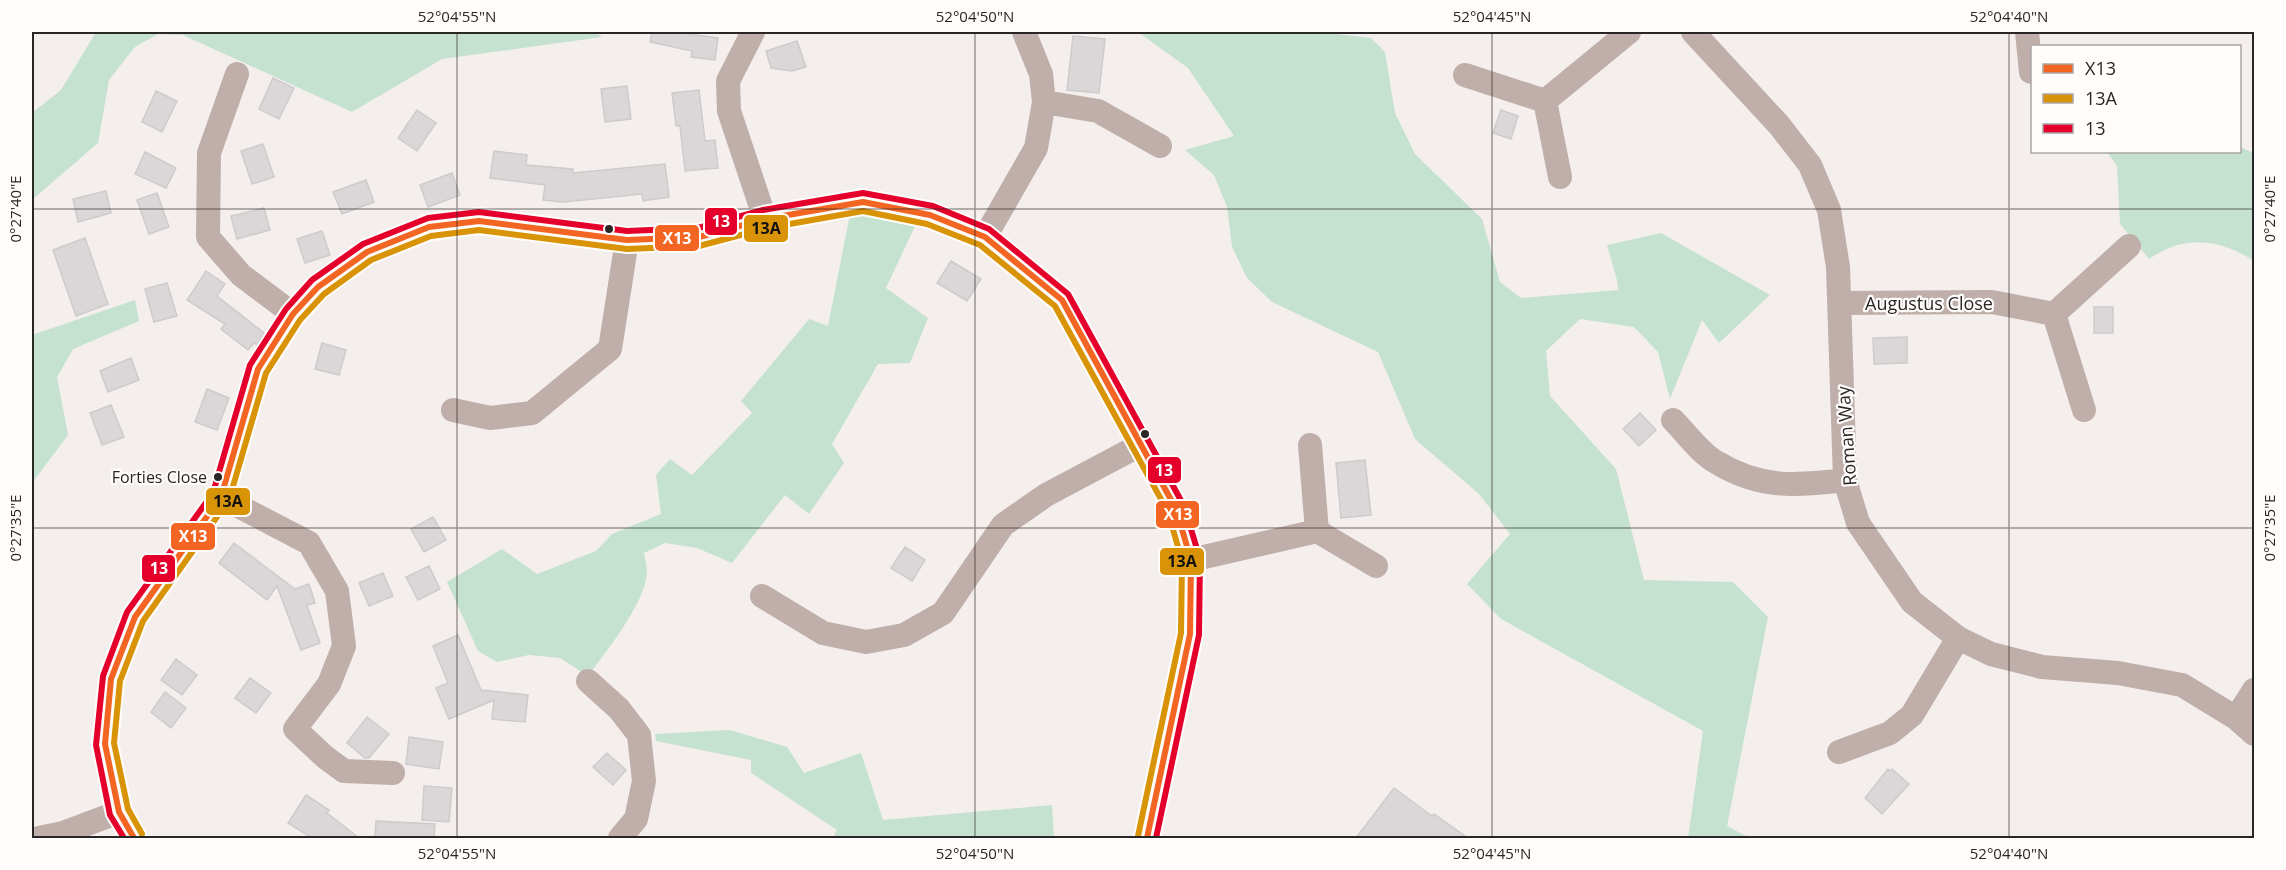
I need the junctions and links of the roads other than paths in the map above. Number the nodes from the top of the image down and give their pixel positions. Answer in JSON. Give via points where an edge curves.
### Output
{"nodes":[{"id":1,"x":753,"y":32,"type":"edge"},
{"id":2,"x":1024,"y":32,"type":"edge"},
{"id":3,"x":1629,"y":32,"type":"edge"},
{"id":4,"x":1693,"y":32,"type":"edge"},
{"id":5,"x":2027,"y":32,"type":"edge"},
{"id":6,"x":2031,"y":72,"type":"dead end"},
{"id":7,"x":237,"y":74,"type":"dead end"},
{"id":8,"x":1465,"y":75,"type":"dead end"},
{"id":9,"x":1545,"y":100,"type":"junction"},
{"id":10,"x":1044,"y":102,"type":"junction"},
{"id":11,"x":1160,"y":146,"type":"dead end"},
{"id":12,"x":1560,"y":177,"type":"dead end"},
{"id":13,"x":765,"y":219,"type":"junction"},
{"id":14,"x":985,"y":237,"type":"junction"},
{"id":15,"x":627,"y":240,"type":"junction"},
{"id":16,"x":2129,"y":246,"type":"dead end"},
{"id":17,"x":1840,"y":303,"type":"junction"},
{"id":18,"x":293,"y":314,"type":"junction"},
{"id":19,"x":2054,"y":314,"type":"junction"},
{"id":20,"x":453,"y":410,"type":"dead end"},
{"id":21,"x":2084,"y":410,"type":"dead end"},
{"id":22,"x":1673,"y":420,"type":"dead end"},
{"id":23,"x":1142,"y":444,"type":"junction"},
{"id":24,"x":1310,"y":445,"type":"dead end"},
{"id":25,"x":1845,"y":480,"type":"junction"},
{"id":26,"x":221,"y":497,"type":"junction"},
{"id":27,"x":1317,"y":531,"type":"junction"},
{"id":28,"x":1191,"y":560,"type":"junction"},
{"id":29,"x":1376,"y":566,"type":"dead end"},
{"id":30,"x":762,"y":596,"type":"dead end"},
{"id":31,"x":1958,"y":638,"type":"junction"},
{"id":32,"x":588,"y":681,"type":"dead end"},
{"id":33,"x":2254,"y":690,"type":"edge"},
{"id":34,"x":2236,"y":718,"type":"junction"},
{"id":35,"x":2254,"y":735,"type":"edge"},
{"id":36,"x":1839,"y":752,"type":"dead end"},
{"id":37,"x":393,"y":773,"type":"dead end"},
{"id":38,"x":119,"y":812,"type":"junction"},
{"id":39,"x":39,"y":838,"type":"edge"},
{"id":40,"x":134,"y":838,"type":"edge"},
{"id":41,"x":620,"y":838,"type":"edge"},
{"id":42,"x":1147,"y":838,"type":"edge"}],
"edges":[{"from":1,"to":13,"type":"street","via":[[728,81],[729,111]]},
{"from":2,"to":10,"type":"street","via":[[1041,74]]},
{"from":3,"to":9,"type":"street"},
{"from":4,"to":17,"type":"street","name":"Roman Way","via":[[1779,125],[1810,165],[1829,210]]},
{"from":5,"to":6,"type":"street"},
{"from":7,"to":18,"type":"street","via":[[209,153],[208,237],[241,275]]},
{"from":8,"to":9,"type":"street"},
{"from":9,"to":12,"type":"street"},
{"from":10,"to":11,"type":"street","via":[[1098,111]]},
{"from":10,"to":14,"type":"street","via":[[1036,148]]},
{"from":13,"to":14,"type":"street","via":[[863,202],[930,215]]},
{"from":13,"to":15,"type":"street","via":[[699,237]]},
{"from":14,"to":23,"type":"street","via":[[1062,300]]},
{"from":15,"to":18,"type":"street","via":[[479,221],[429,227],[367,252],[318,287]]},
{"from":15,"to":20,"type":"street","via":[[610,349],[532,413],[490,418]]},
{"from":16,"to":19,"type":"street"},
{"from":17,"to":19,"type":"street","name":"Augustus Close","via":[[1992,302]]},
{"from":17,"to":25,"type":"street","name":"Roman Way"},
{"from":18,"to":26,"type":"street","via":[[258,369]]},
{"from":19,"to":21,"type":"street"},
{"from":22,"to":25,"type":"street","via":[[1714,462],[1759,482],[1798,486]]},
{"from":23,"to":28,"type":"street","via":[[1176,509]]},
{"from":23,"to":30,"type":"street","via":[[1046,495],[1003,525],[943,613],[904,635],[866,642],[823,633]]},
{"from":24,"to":27,"type":"street"},
{"from":25,"to":31,"type":"street","name":"Roman Way","via":[[1858,523],[1912,602]]},
{"from":26,"to":37,"type":"street","via":[[309,543],[337,591],[344,646],[329,684],[295,729],[344,771]]},
{"from":26,"to":38,"type":"street","via":[[135,617],[111,679],[105,744]]},
{"from":27,"to":28,"type":"street"},
{"from":27,"to":29,"type":"street"},
{"from":28,"to":42,"type":"street","via":[[1190,634]]},
{"from":31,"to":34,"type":"street","name":"Roman Way","via":[[1991,654],[2043,667],[2118,673],[2182,685]]},
{"from":31,"to":36,"type":"street","via":[[1912,715],[1890,733]]},
{"from":32,"to":41,"type":"street","via":[[619,709],[639,735],[644,781],[636,819]]},
{"from":33,"to":34,"type":"street"},
{"from":34,"to":35,"type":"street","name":"Roman Way"},
{"from":38,"to":39,"type":"street"},
{"from":38,"to":40,"type":"street"}]}
